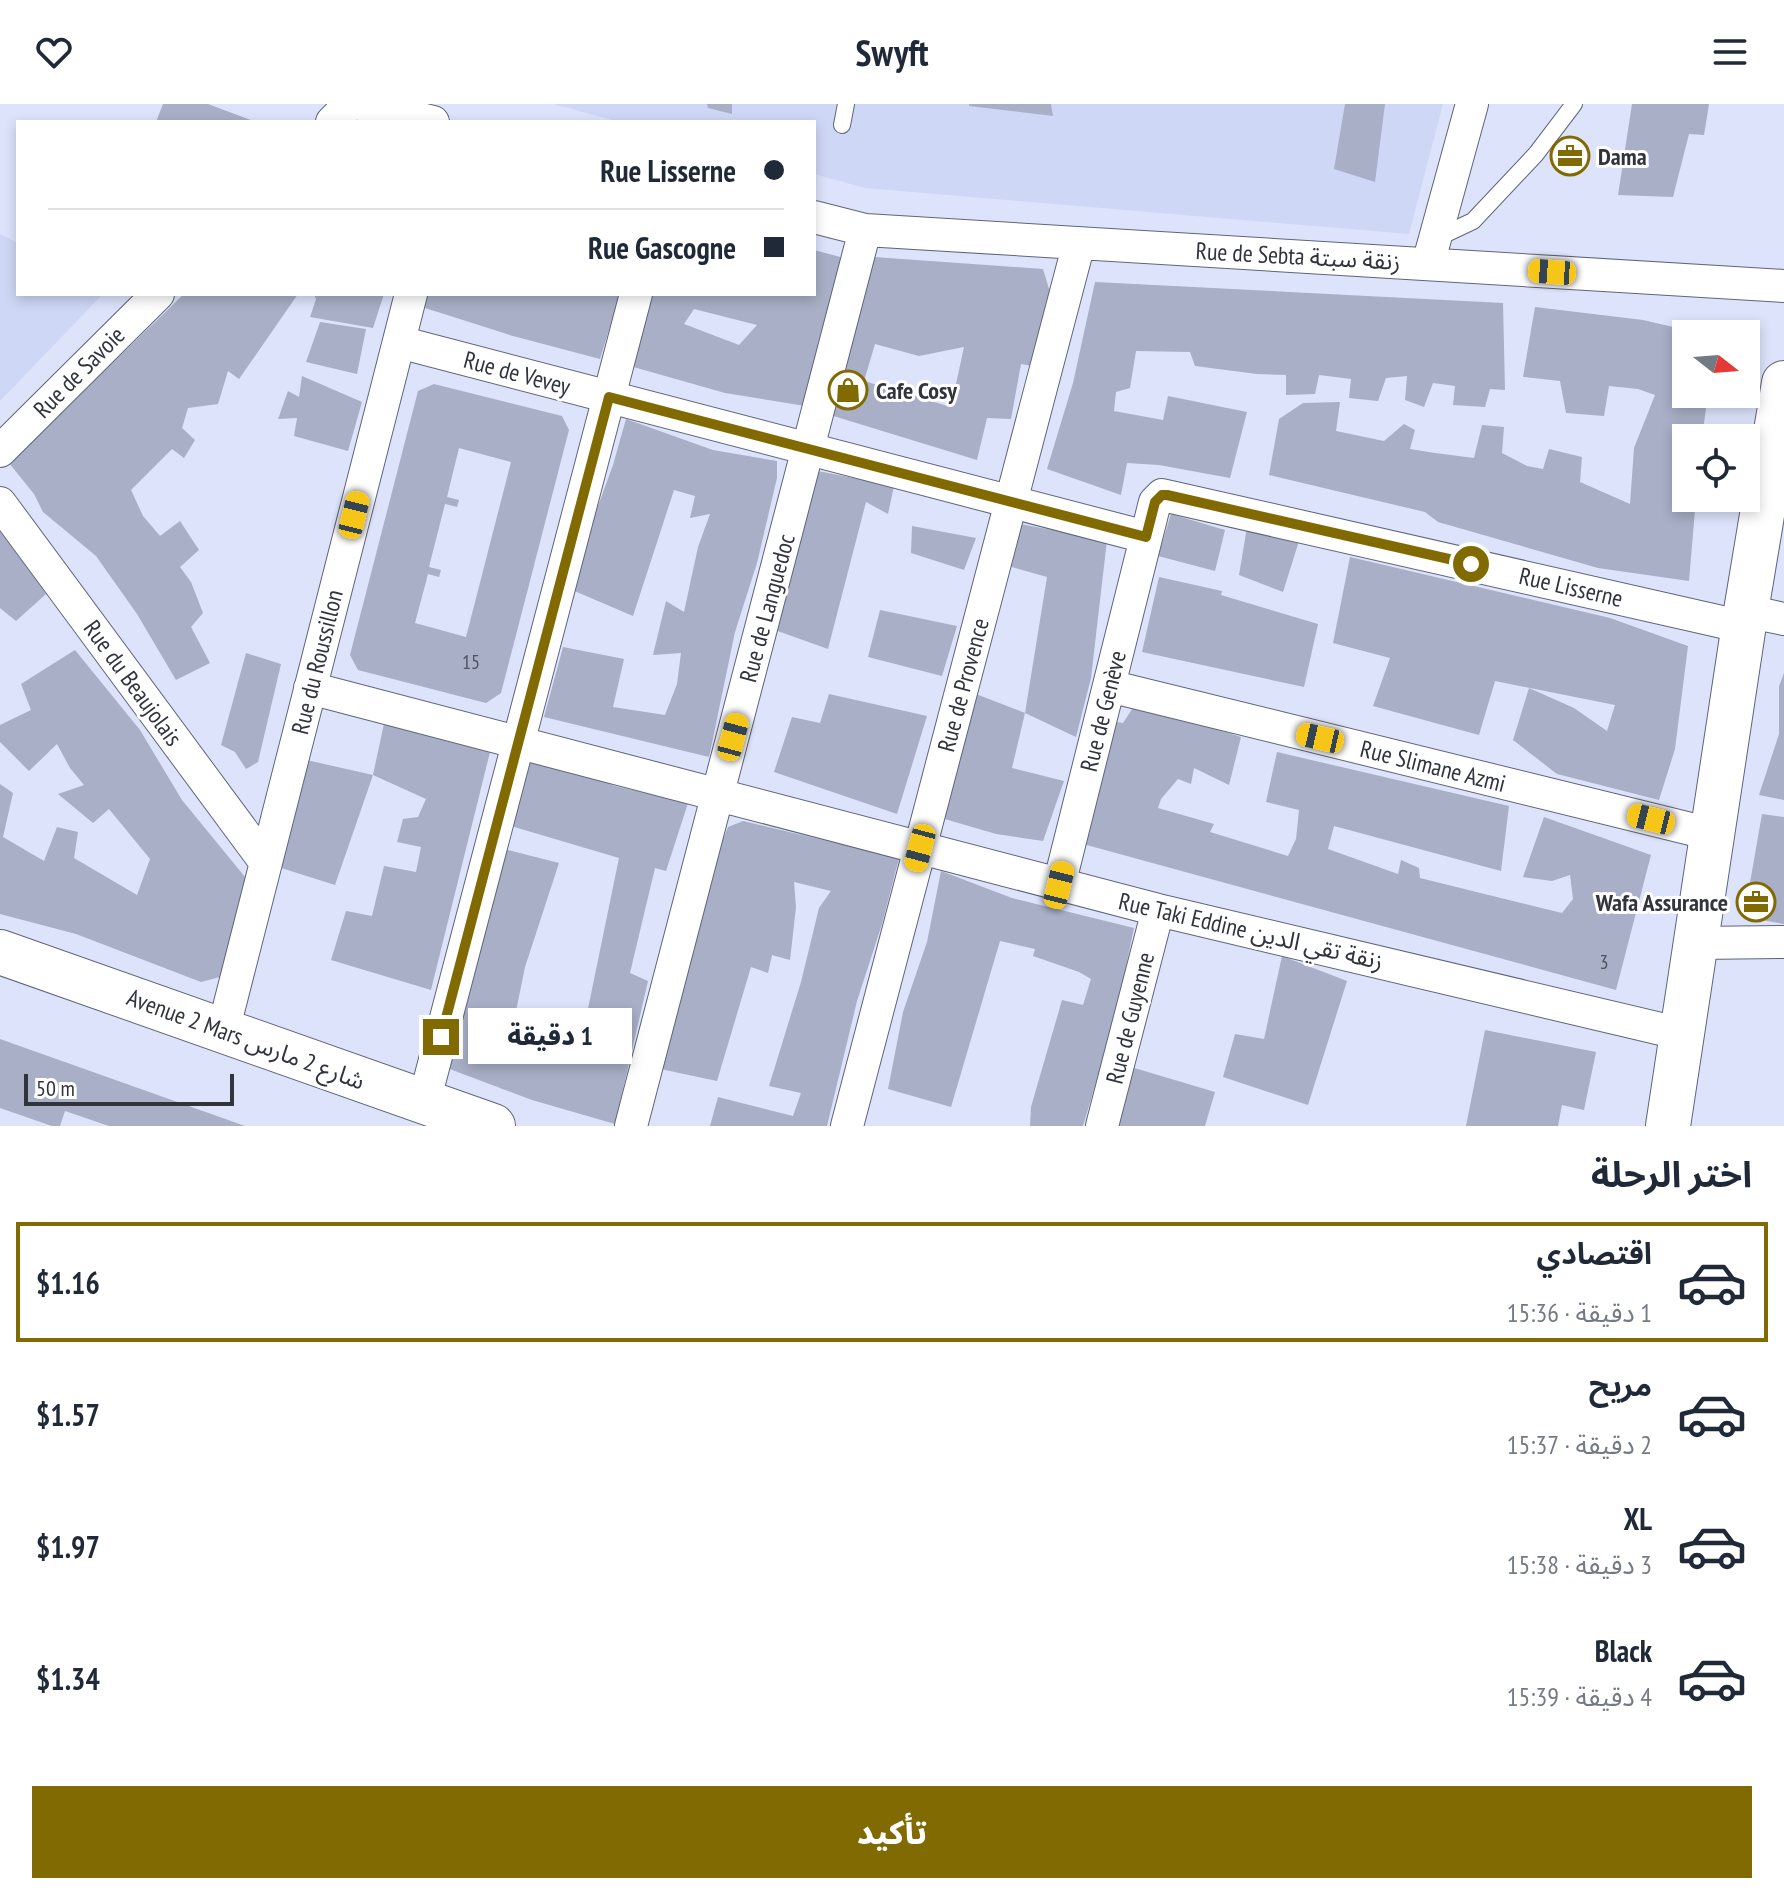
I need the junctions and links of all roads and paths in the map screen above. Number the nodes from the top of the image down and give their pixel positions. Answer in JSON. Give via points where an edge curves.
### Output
{"nodes":[{"id":1,"x":350,"y":104,"type":"edge"},
{"id":2,"x":360,"y":104,"type":"edge"},
{"id":3,"x":846,"y":104,"type":"edge"},
{"id":4,"x":1472,"y":104,"type":"edge"},
{"id":5,"x":1574,"y":104,"type":"edge"},
{"id":6,"x":334,"y":120,"type":"edge"},
{"id":7,"x":425,"y":120,"type":"edge"},
{"id":8,"x":842,"y":125,"type":"dead end"},
{"id":9,"x":816,"y":218,"type":"edge"},
{"id":10,"x":865,"y":230,"type":"junction"},
{"id":11,"x":1079,"y":243,"type":"junction"},
{"id":12,"x":1432,"y":251,"type":"junction"},
{"id":13,"x":1784,"y":286,"type":"edge"},
{"id":14,"x":156,"y":296,"type":"edge"},
{"id":15,"x":410,"y":296,"type":"edge"},
{"id":16,"x":635,"y":296,"type":"edge"},
{"id":17,"x":399,"y":342,"type":"junction"},
{"id":18,"x":1784,"y":383,"type":"edge"},
{"id":19,"x":609,"y":397,"type":"junction"},
{"id":20,"x":808,"y":449,"type":"junction"},
{"id":21,"x":0,"y":451,"type":"edge"},
{"id":22,"x":1011,"y":502,"type":"junction"},
{"id":23,"x":0,"y":503,"type":"edge"},
{"id":24,"x":1146,"y":537,"type":"junction"},
{"id":25,"x":1758,"y":619,"type":"edge"},
{"id":26,"x":1109,"y":686,"type":"junction"},
{"id":27,"x":310,"y":688,"type":"junction"},
{"id":28,"x":518,"y":743,"type":"junction"},
{"id":29,"x":718,"y":795,"type":"junction"},
{"id":30,"x":1711,"y":834,"type":"junction"},
{"id":31,"x":920,"y":848,"type":"junction"},
{"id":32,"x":266,"y":863,"type":"junction"},
{"id":33,"x":1059,"y":885,"type":"junction"},
{"id":34,"x":1158,"y":910,"type":"junction"},
{"id":35,"x":1784,"y":942,"type":"edge"},
{"id":36,"x":1696,"y":943,"type":"junction"},
{"id":37,"x":0,"y":952,"type":"edge"},
{"id":38,"x":223,"y":1031,"type":"junction"},
{"id":39,"x":1682,"y":1034,"type":"junction"},
{"id":40,"x":424,"y":1102,"type":"junction"},
{"id":41,"x":493,"y":1126,"type":"edge"},
{"id":42,"x":631,"y":1126,"type":"edge"},
{"id":43,"x":847,"y":1126,"type":"edge"},
{"id":44,"x":1102,"y":1126,"type":"edge"},
{"id":45,"x":1668,"y":1126,"type":"edge"}],
"edges":[{"from":1,"to":6,"type":"street"},
{"from":2,"to":7,"type":"street"},
{"from":3,"to":8,"type":"lane"},
{"from":4,"to":12,"type":"street"},
{"from":5,"to":12,"type":"lane","via":[[1473,221]]},
{"from":9,"to":10,"type":"street","name":"Rue de Sebta زنقة سبتة"},
{"from":10,"to":11,"type":"street","name":"Rue de Sebta زنقة سبتة"},
{"from":10,"to":20,"type":"street","name":"Rue de Languedoc"},
{"from":11,"to":12,"type":"street","name":"Rue de Sebta زنقة سبتة"},
{"from":11,"to":22,"type":"street","name":"Rue de Provence"},
{"from":12,"to":13,"type":"street","name":"Rue de Sebta زنقة سبتة"},
{"from":14,"to":21,"type":"street","name":"Rue de Savoie"},
{"from":15,"to":17,"type":"street","name":"Rue du Roussillon"},
{"from":16,"to":19,"type":"street"},
{"from":17,"to":19,"type":"street","name":"Rue de Vevey"},
{"from":17,"to":27,"type":"street","name":"Rue du Roussillon"},
{"from":18,"to":25,"type":"main road"},
{"from":19,"to":20,"type":"street","name":"Rue de Vevey"},
{"from":19,"to":28,"type":"street"},
{"from":20,"to":22,"type":"street","name":"Rue de Vevey"},
{"from":20,"to":29,"type":"street","name":"Rue de Languedoc"},
{"from":22,"to":24,"type":"street","name":"Rue de Vevey"},
{"from":22,"to":31,"type":"street","name":"Rue de Provence"},
{"from":23,"to":32,"type":"street","name":"Rue du Beaujolais"},
{"from":24,"to":25,"type":"street","name":"Rue Lisserne","via":[[1155,502],[1167,495]]},
{"from":24,"to":26,"type":"street","name":"Rue de Genève"},
{"from":25,"to":30,"type":"main road"},
{"from":26,"to":30,"type":"street","name":"Rue Slimane Azmi"},
{"from":26,"to":33,"type":"street","name":"Rue de Genève"},
{"from":27,"to":28,"type":"street","name":"Rue Taki Eddine زنقة تقي الدين"},
{"from":27,"to":32,"type":"street","name":"Rue du Roussillon"},
{"from":28,"to":29,"type":"street","name":"Rue Taki Eddine زنقة تقي الدين"},
{"from":28,"to":40,"type":"street"},
{"from":29,"to":31,"type":"street","name":"Rue Taki Eddine زنقة تقي الدين"},
{"from":29,"to":42,"type":"street","name":"Rue de Languedoc"},
{"from":30,"to":36,"type":"main road"},
{"from":31,"to":33,"type":"street","name":"Rue Taki Eddine زنقة تقي الدين"},
{"from":31,"to":43,"type":"street","name":"Rue de Provence"},
{"from":32,"to":38,"type":"street","name":"Rue du Roussillon"},
{"from":33,"to":34,"type":"street","name":"Rue Taki Eddine زنقة تقي الدين"},
{"from":34,"to":39,"type":"street","name":"Rue Taki Eddine زنقة تقي الدين"},
{"from":34,"to":44,"type":"street","name":"Rue de Guyenne"},
{"from":35,"to":36,"type":"street"},
{"from":36,"to":39,"type":"main road"},
{"from":37,"to":38,"type":"main road","name":"Avenue 2 Mars شارع 2 مارس"},
{"from":38,"to":40,"type":"main road","name":"Avenue 2 Mars شارع 2 مارس"},
{"from":39,"to":45,"type":"main road"},
{"from":40,"to":41,"type":"main road","name":"Avenue 2 Mars شارع 2 مارس"}]}
